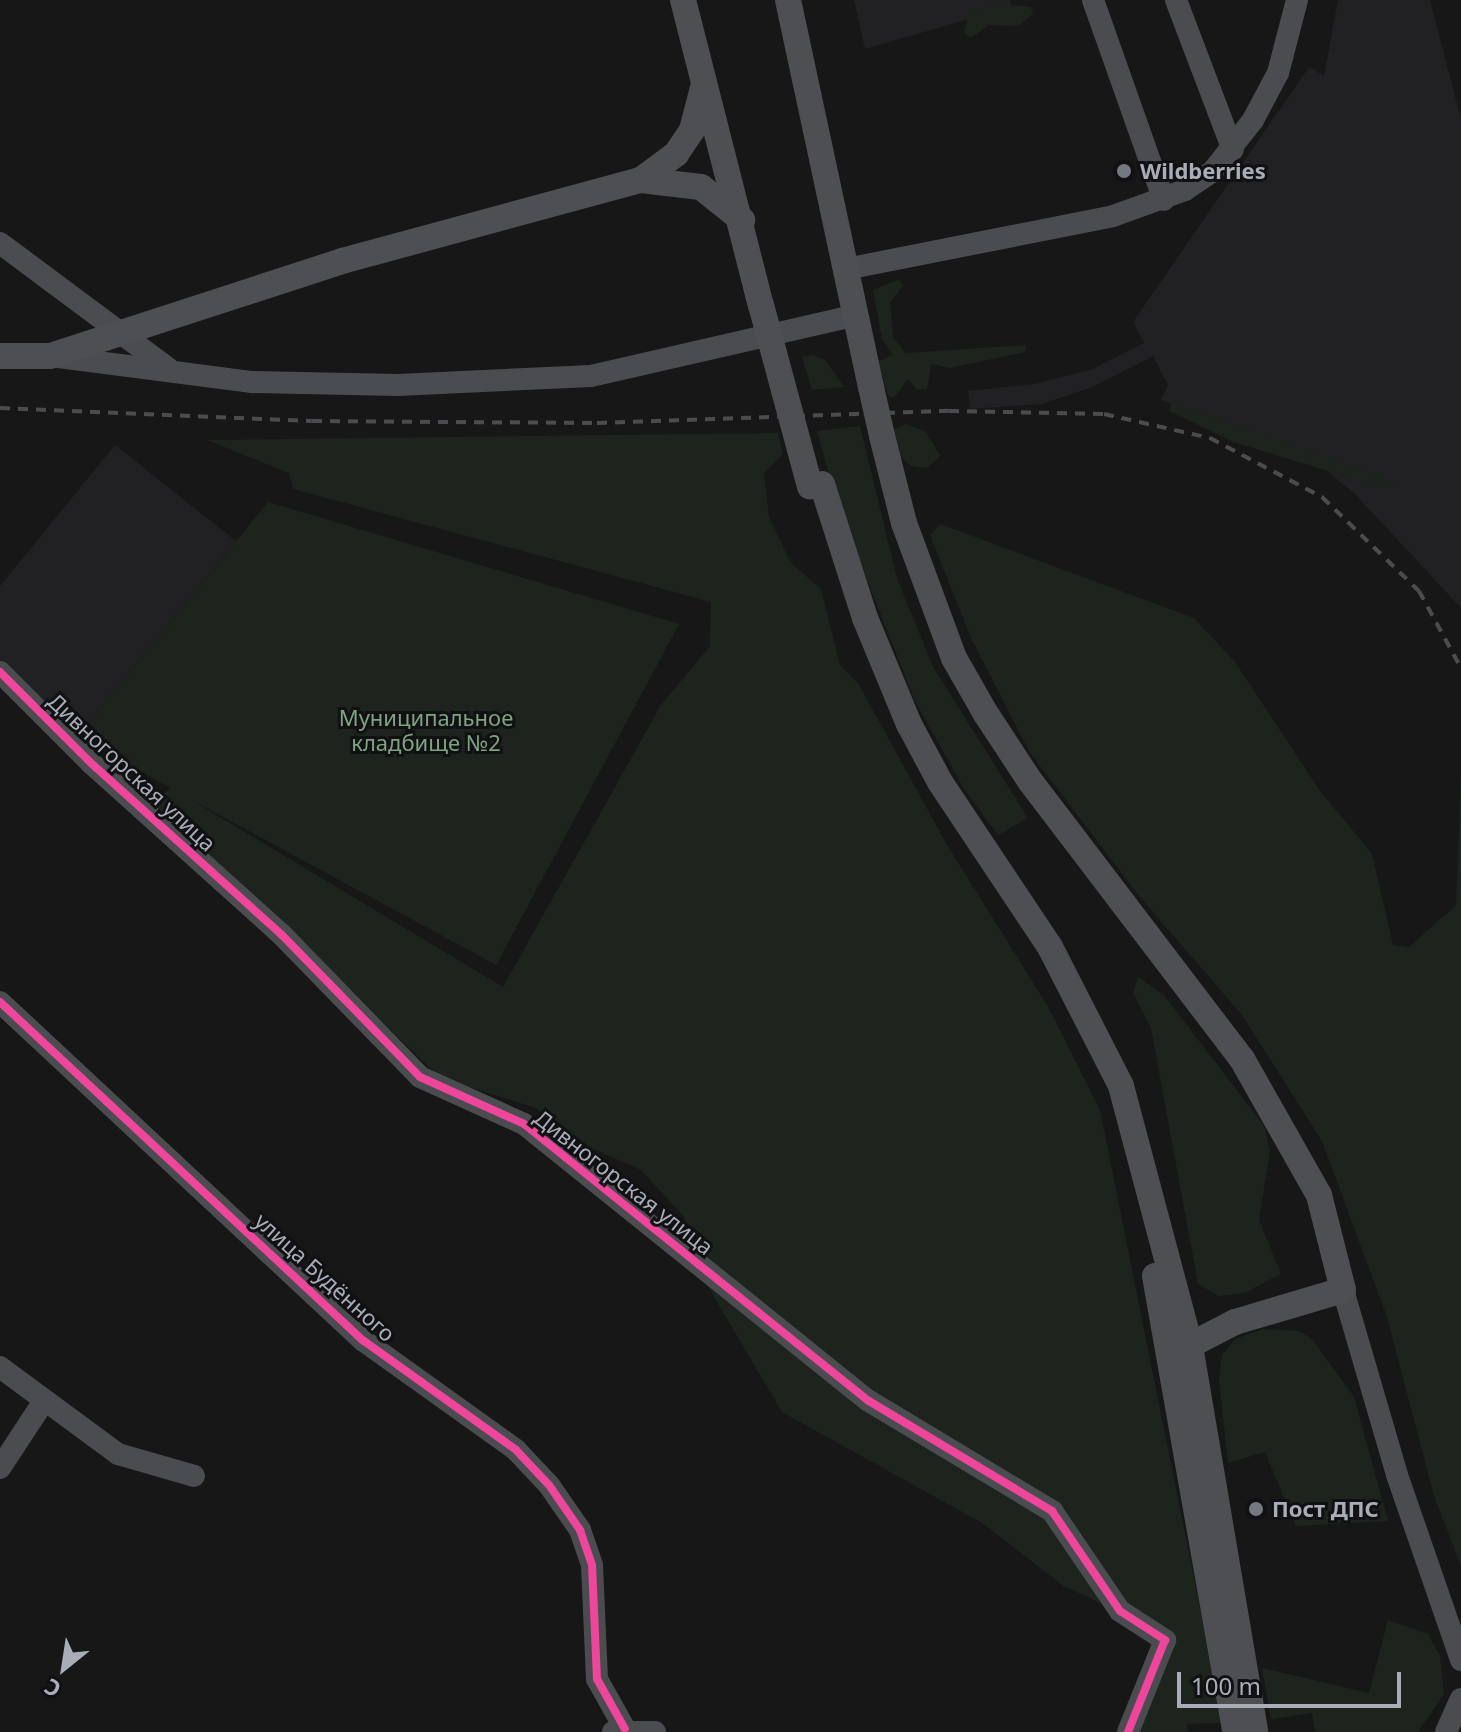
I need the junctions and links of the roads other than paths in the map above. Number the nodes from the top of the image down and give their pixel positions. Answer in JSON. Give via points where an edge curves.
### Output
{"nodes":[{"id":1,"x":683,"y":0,"type":"edge"},
{"id":2,"x":696,"y":0,"type":"edge"},
{"id":3,"x":788,"y":0,"type":"edge"},
{"id":4,"x":1093,"y":0,"type":"edge"},
{"id":5,"x":1176,"y":0,"type":"edge"},
{"id":6,"x":1297,"y":0,"type":"edge"},
{"id":7,"x":705,"y":79,"type":"junction"},
{"id":8,"x":1233,"y":150,"type":"junction"},
{"id":9,"x":641,"y":180,"type":"junction"},
{"id":10,"x":1164,"y":200,"type":"junction"},
{"id":11,"x":742,"y":220,"type":"junction"},
{"id":12,"x":0,"y":243,"type":"edge"},
{"id":13,"x":846,"y":269,"type":"junction"},
{"id":14,"x":768,"y":305,"type":"junction"},
{"id":15,"x":857,"y":315,"type":"junction"},
{"id":16,"x":117,"y":330,"type":"junction"},
{"id":17,"x":0,"y":356,"type":"edge"},
{"id":18,"x":50,"y":356,"type":"junction"},
{"id":19,"x":180,"y":374,"type":"junction"},
{"id":20,"x":0,"y":672,"type":"edge"},
{"id":21,"x":0,"y":1002,"type":"edge"},
{"id":22,"x":1343,"y":1290,"type":"junction"},
{"id":23,"x":1235,"y":1322,"type":"junction"},
{"id":24,"x":1181,"y":1350,"type":"junction"},
{"id":25,"x":0,"y":1367,"type":"edge"},
{"id":26,"x":44,"y":1401,"type":"junction"},
{"id":27,"x":1200,"y":1409,"type":"junction"},
{"id":28,"x":0,"y":1468,"type":"edge"},
{"id":29,"x":194,"y":1476,"type":"dead end"},
{"id":30,"x":1461,"y":1660,"type":"edge"},
{"id":31,"x":1461,"y":1699,"type":"edge"},
{"id":32,"x":619,"y":1730,"type":"edge"},
{"id":33,"x":655,"y":1732,"type":"edge"},
{"id":34,"x":1128,"y":1732,"type":"edge"},
{"id":35,"x":1235,"y":1732,"type":"edge"},
{"id":36,"x":1255,"y":1732,"type":"edge"},
{"id":37,"x":1446,"y":1732,"type":"edge"}],
"edges":[{"from":1,"to":7,"type":"main road"},
{"from":2,"to":14,"type":"main road"},
{"from":3,"to":13,"type":"main road"},
{"from":4,"to":10,"type":"street"},
{"from":5,"to":8,"type":"street"},
{"from":6,"to":8,"type":"street","via":[[1278,73]]},
{"from":7,"to":9,"type":"main road","via":[[692,130],[676,154]]},
{"from":7,"to":11,"type":"main road"},
{"from":8,"to":10,"type":"street","via":[[1212,172]]},
{"from":9,"to":11,"type":"main road","via":[[701,187]]},
{"from":9,"to":16,"type":"main road","via":[[342,261]]},
{"from":10,"to":13,"type":"street","via":[[1113,216]]},
{"from":11,"to":14,"type":"main road"},
{"from":12,"to":16,"type":"street"},
{"from":13,"to":15,"type":"main road"},
{"from":14,"to":24,"type":"main road","bridge":true,"via":[[854,624],[899,732],[1039,956],[1106,1094]]},
{"from":15,"to":19,"type":"street","via":[[591,376],[398,385],[252,382]]},
{"from":15,"to":22,"type":"main road","bridge":true,"via":[[904,523],[954,658],[1030,781],[1274,1108],[1319,1195]]},
{"from":16,"to":18,"type":"main road"},
{"from":16,"to":19,"type":"street","via":[[145,355]]},
{"from":17,"to":18,"type":"main road"},
{"from":18,"to":19,"type":"street"},
{"from":20,"to":34,"type":"street","name":"Дивногорская улица","via":[[91,763],[282,935],[420,1077],[524,1124],[869,1401],[1052,1511],[1120,1611],[1165,1640]]},
{"from":21,"to":32,"type":"street","name":"улица Будённого","via":[[364,1341],[516,1450],[549,1485],[580,1530],[592,1565],[597,1679]]},
{"from":22,"to":23,"type":"main road"},
{"from":22,"to":30,"type":"street","via":[[1397,1475]]},
{"from":23,"to":24,"type":"main road"},
{"from":23,"to":27,"type":"main road","via":[[1204,1367]]},
{"from":24,"to":27,"type":"main road"},
{"from":24,"to":35,"type":"main road"},
{"from":25,"to":26,"type":"street"},
{"from":26,"to":28,"type":"street"},
{"from":26,"to":29,"type":"street","via":[[118,1454]]},
{"from":27,"to":36,"type":"main road"},
{"from":31,"to":37,"type":"street"},
{"from":32,"to":33,"type":"street"}]}
